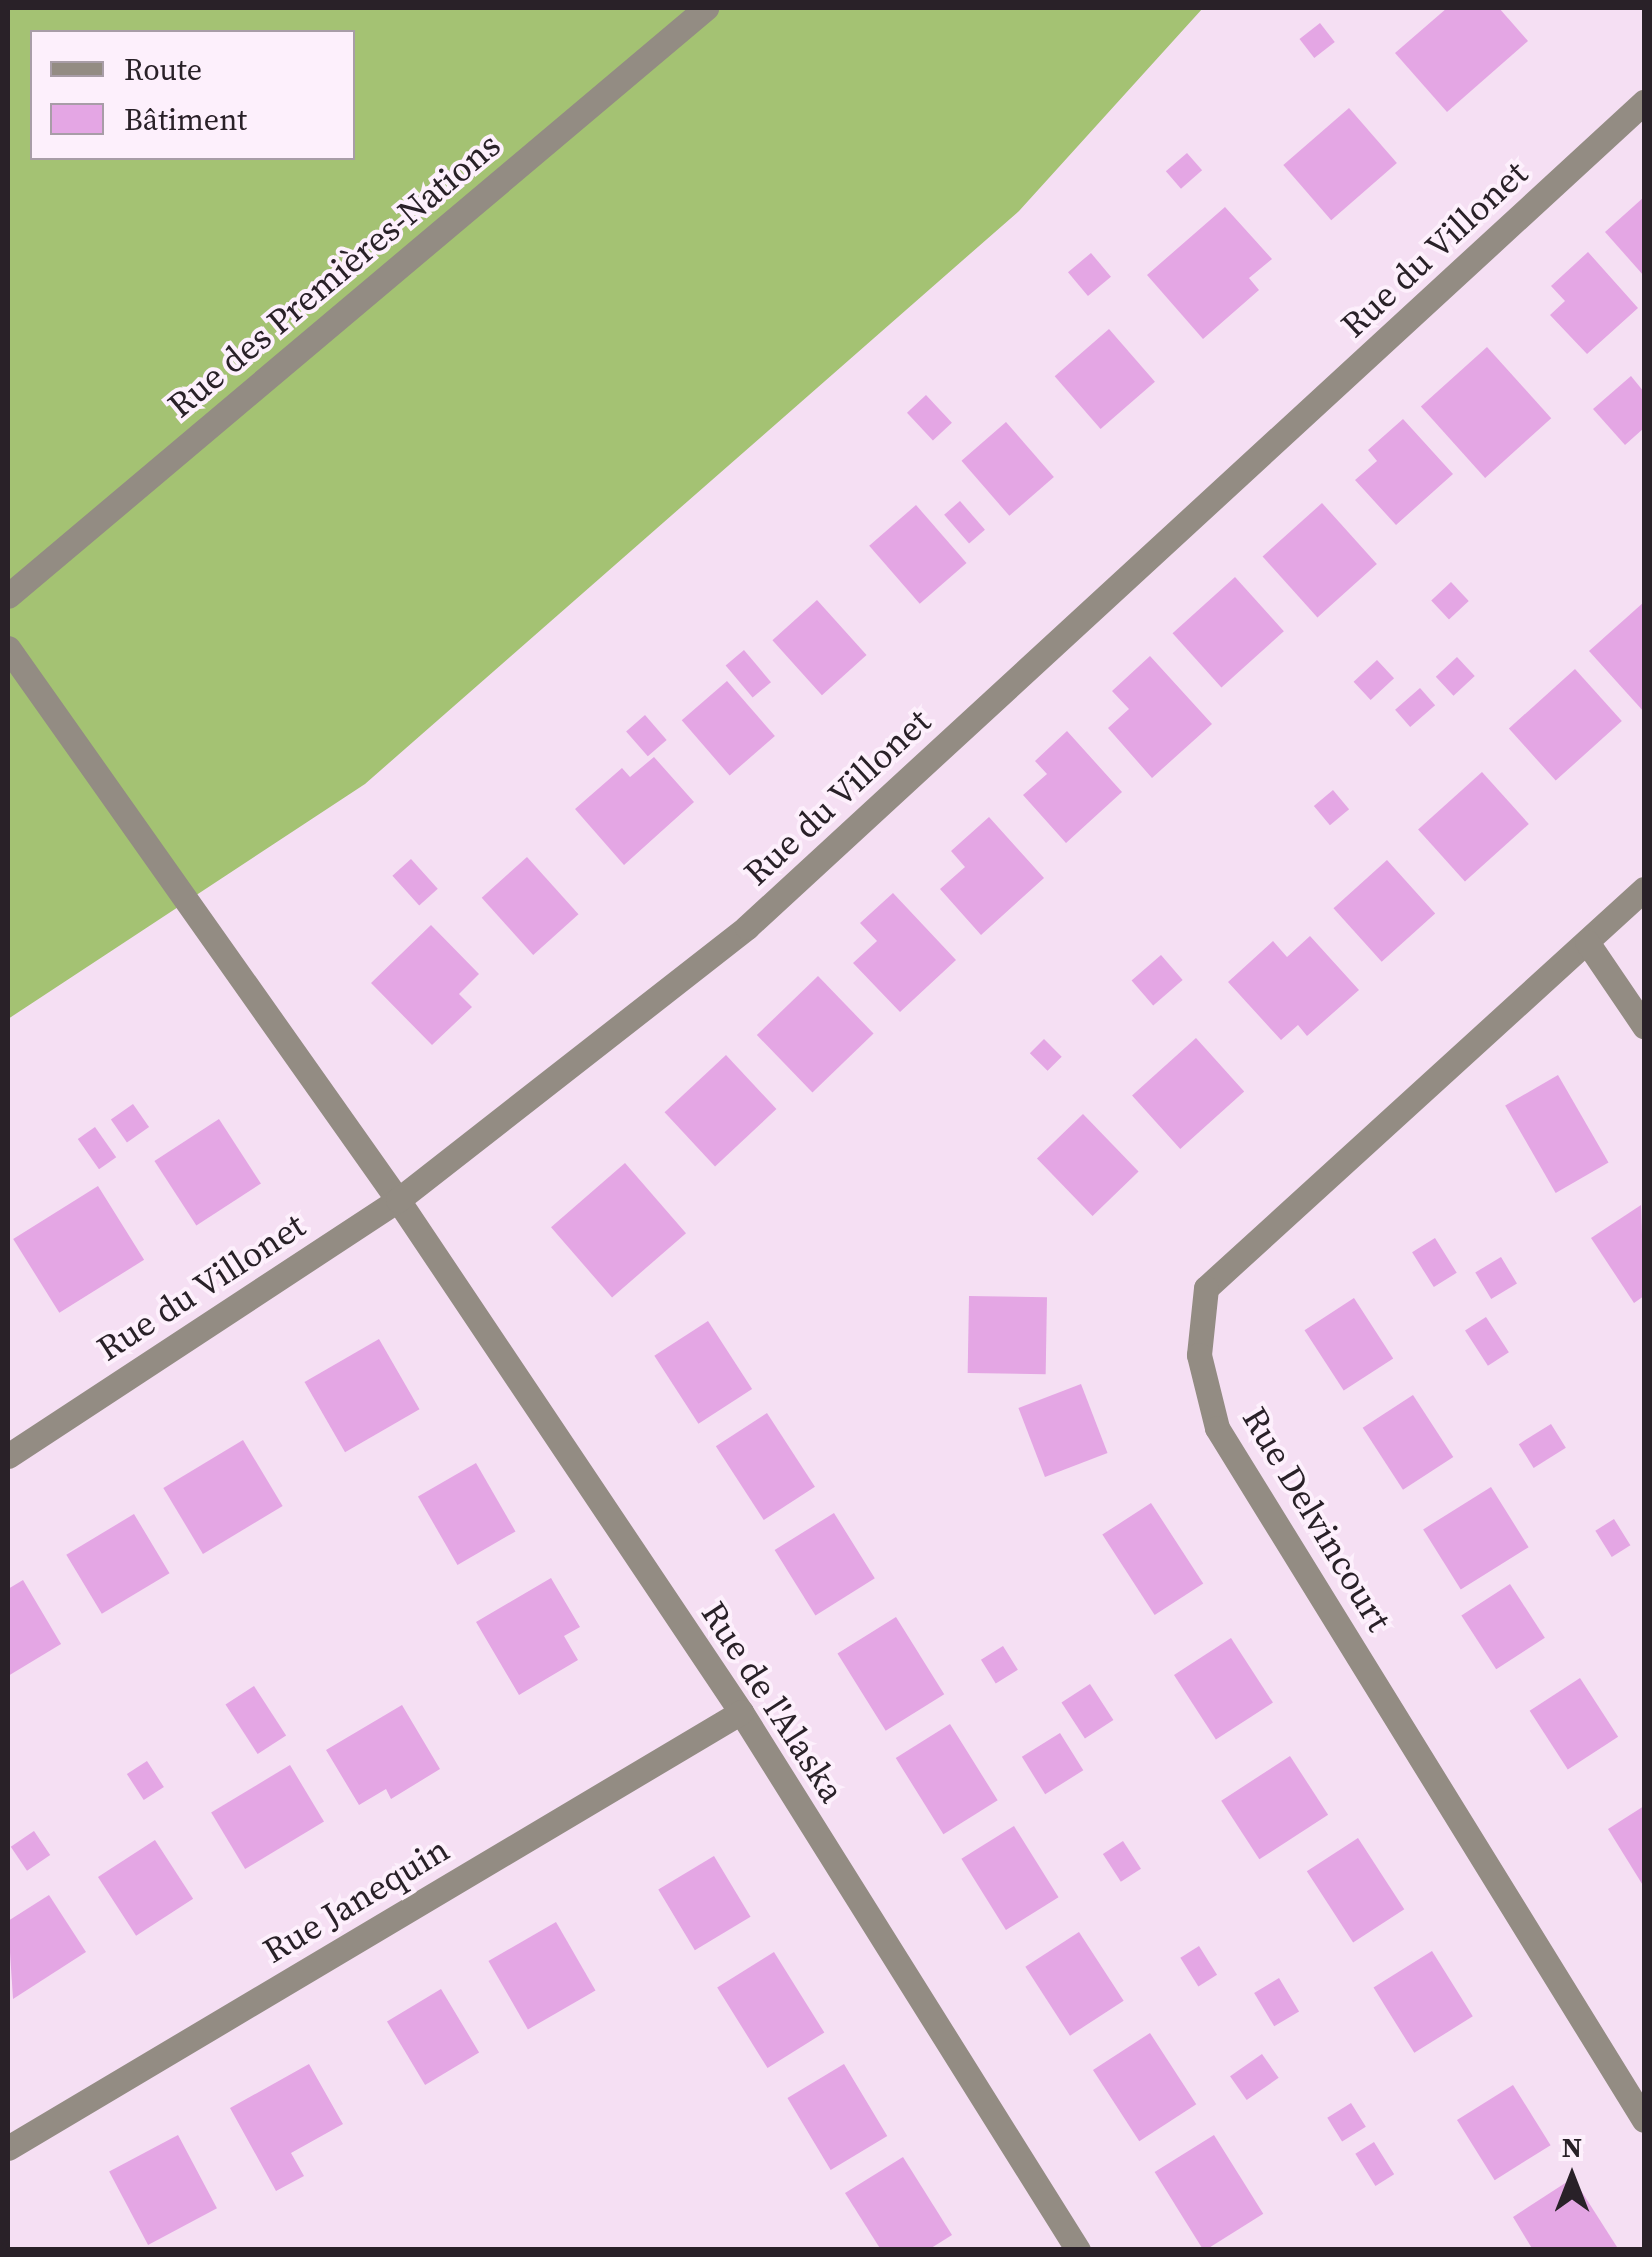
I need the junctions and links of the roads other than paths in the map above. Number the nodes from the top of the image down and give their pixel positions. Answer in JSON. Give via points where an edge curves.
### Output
{"nodes":[{"id":1,"x":706,"y":8,"type":"edge"},
{"id":2,"x":1644,"y":102,"type":"edge"},
{"id":3,"x":8,"y":596,"type":"edge"},
{"id":4,"x":8,"y":648,"type":"edge"},
{"id":5,"x":1644,"y":889,"type":"edge"},
{"id":6,"x":1587,"y":942,"type":"junction"},
{"id":7,"x":1644,"y":1026,"type":"edge"},
{"id":8,"x":398,"y":1200,"type":"junction"},
{"id":9,"x":8,"y":1456,"type":"edge"},
{"id":10,"x":741,"y":1712,"type":"junction"},
{"id":11,"x":1644,"y":2120,"type":"edge"},
{"id":12,"x":8,"y":2148,"type":"edge"},
{"id":13,"x":1078,"y":2250,"type":"edge"}],
"edges":[{"from":1,"to":3,"type":"street","name":"Rue des Premières-Nations"},
{"from":2,"to":8,"type":"street","name":"Rue du Villonet","via":[[747,927]]},
{"from":4,"to":8,"type":"street","name":"Rue de l'Alaska"},
{"from":5,"to":6,"type":"street","name":"Rue Delvincourt"},
{"from":6,"to":7,"type":"street"},
{"from":6,"to":11,"type":"street","name":"Rue Delvincourt","via":[[1206,1288],[1199,1355],[1217,1428]]},
{"from":8,"to":9,"type":"street","name":"Rue du Villonet"},
{"from":8,"to":10,"type":"street","name":"Rue de l'Alaska"},
{"from":10,"to":12,"type":"street","name":"Rue Janequin"},
{"from":10,"to":13,"type":"street","name":"Rue de l'Alaska"}]}
